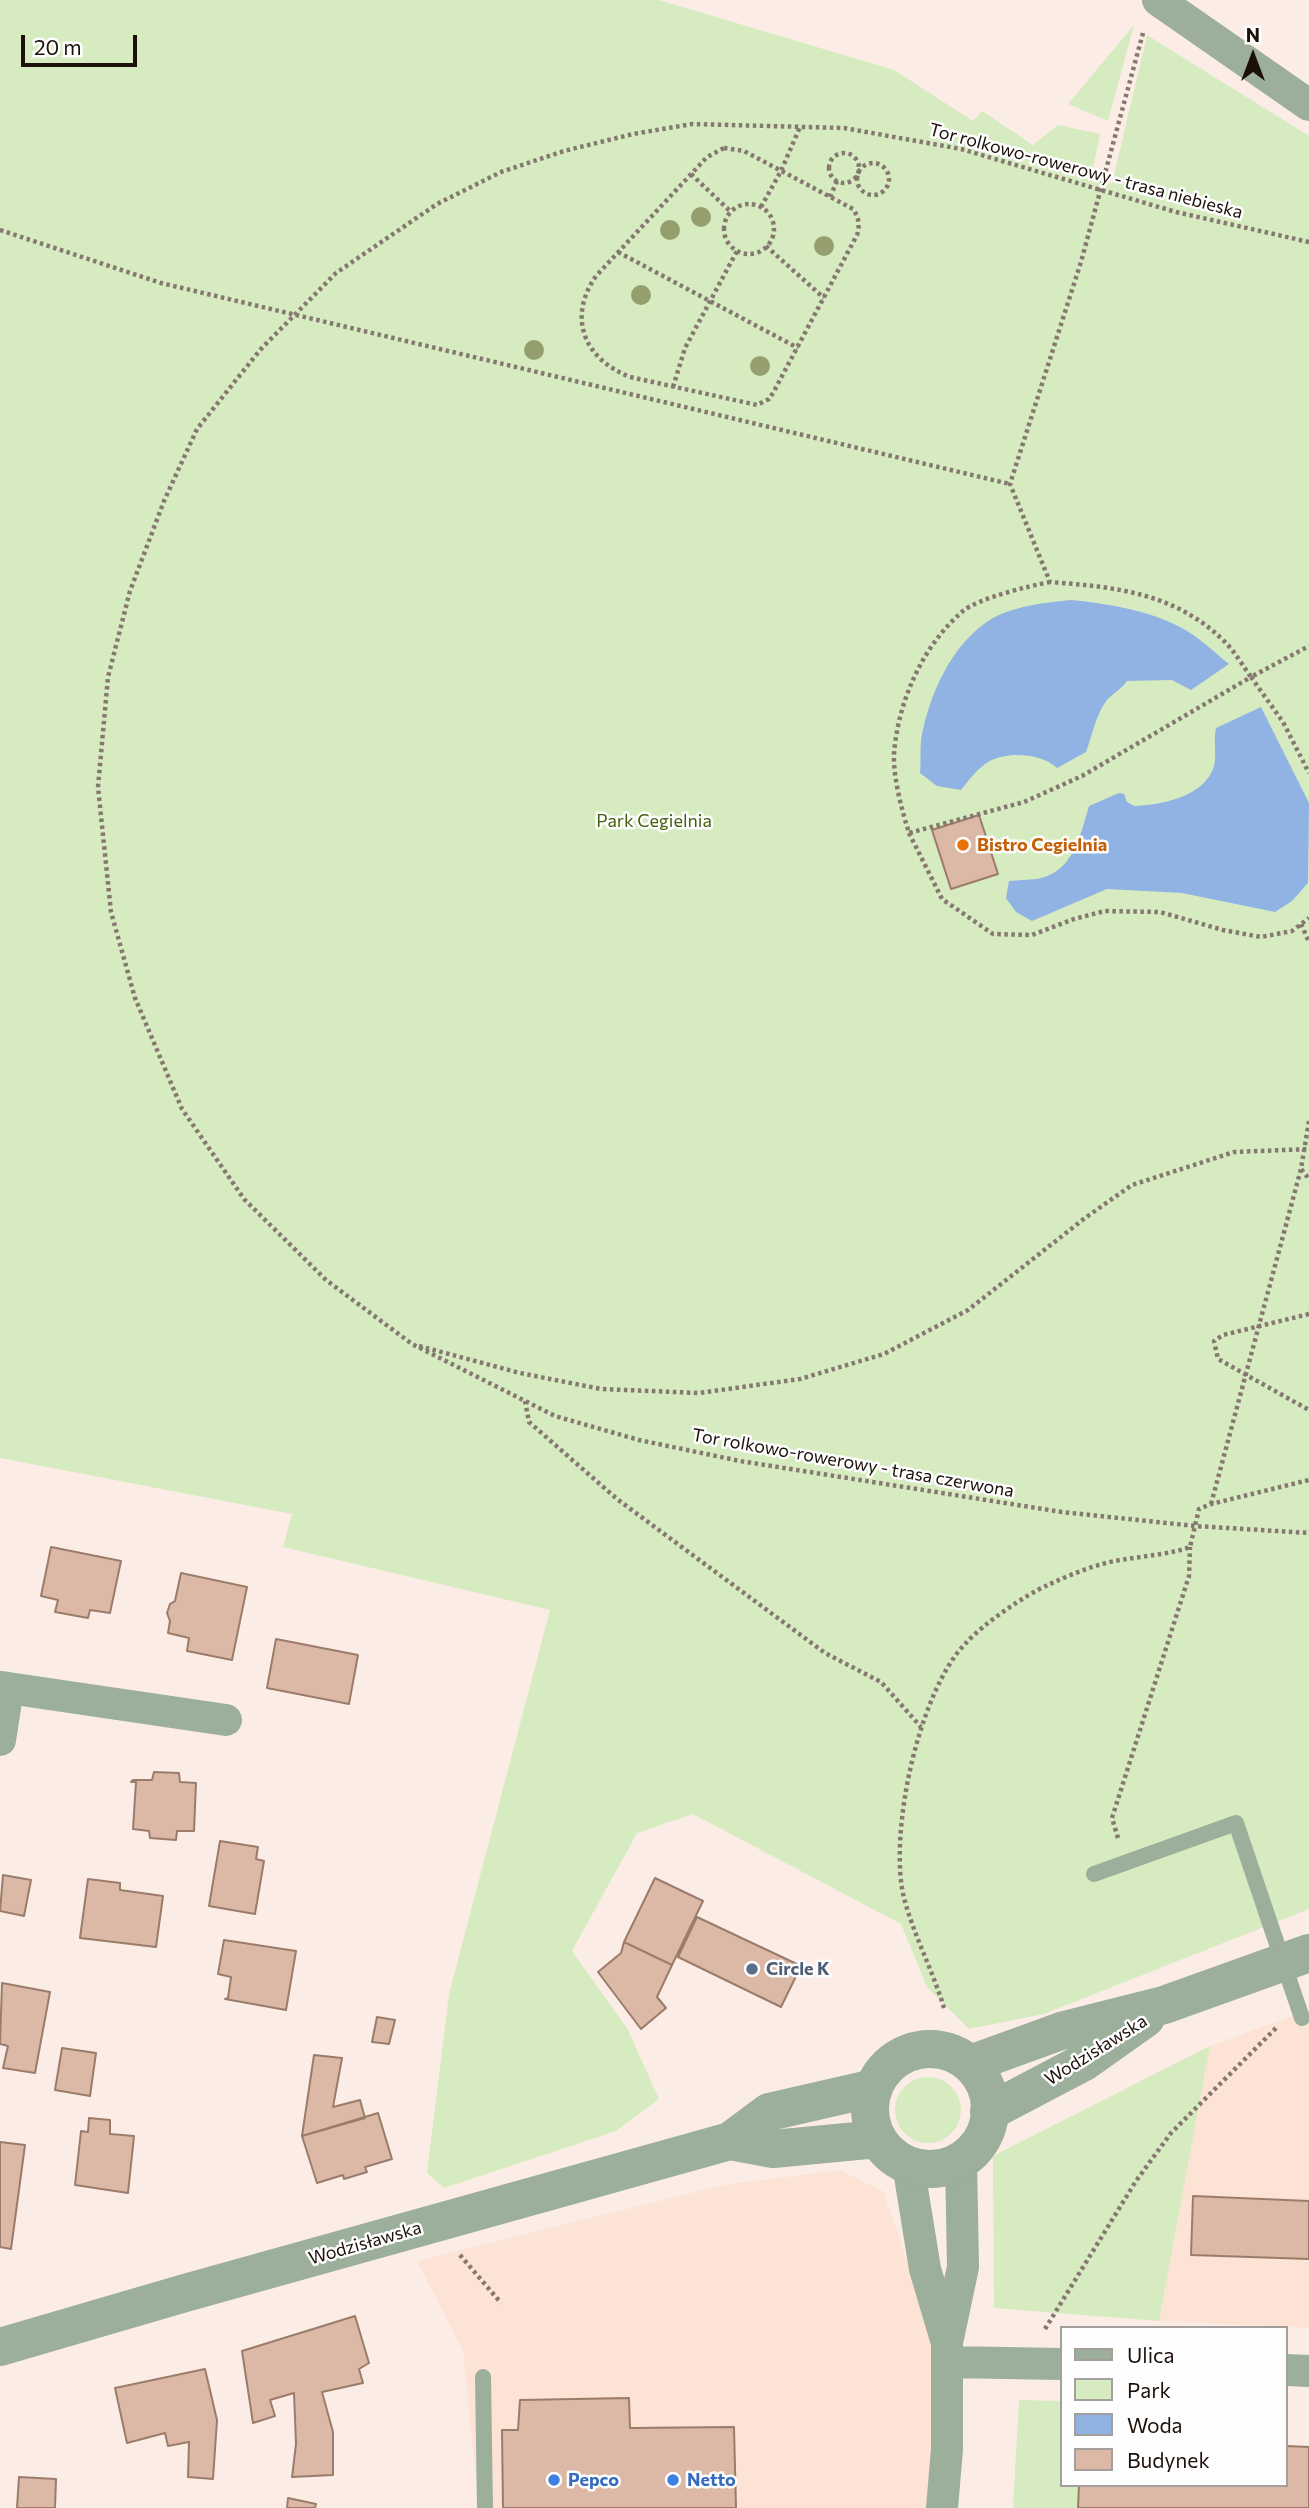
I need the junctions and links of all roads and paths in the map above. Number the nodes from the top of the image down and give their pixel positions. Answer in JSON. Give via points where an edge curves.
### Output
{"nodes":[{"id":1,"x":1152,"y":11,"type":"edge"},
{"id":2,"x":1195,"y":11,"type":"edge"},
{"id":3,"x":1309,"y":105,"type":"edge"},
{"id":4,"x":800,"y":127,"type":"junction"},
{"id":5,"x":781,"y":171,"type":"junction"},
{"id":6,"x":691,"y":174,"type":"junction"},
{"id":7,"x":858,"y":174,"type":"junction"},
{"id":8,"x":837,"y":181,"type":"junction"},
{"id":9,"x":1101,"y":188,"type":"junction"},
{"id":10,"x":830,"y":197,"type":"junction"},
{"id":11,"x":761,"y":207,"type":"junction"},
{"id":12,"x":731,"y":212,"type":"junction"},
{"id":13,"x":0,"y":230,"type":"edge"},
{"id":14,"x":1309,"y":242,"type":"edge"},
{"id":15,"x":766,"y":246,"type":"junction"},
{"id":16,"x":737,"y":251,"type":"junction"},
{"id":17,"x":618,"y":252,"type":"junction"},
{"id":18,"x":824,"y":298,"type":"junction"},
{"id":19,"x":711,"y":301,"type":"junction"},
{"id":20,"x":295,"y":315,"type":"junction"},
{"id":21,"x":798,"y":348,"type":"junction"},
{"id":22,"x":673,"y":387,"type":"junction"},
{"id":23,"x":1010,"y":484,"type":"junction"},
{"id":24,"x":1050,"y":582,"type":"junction"},
{"id":25,"x":1309,"y":646,"type":"edge"},
{"id":26,"x":1251,"y":677,"type":"junction"},
{"id":27,"x":1309,"y":773,"type":"edge"},
{"id":28,"x":909,"y":833,"type":"junction"},
{"id":29,"x":1309,"y":918,"type":"edge"},
{"id":30,"x":1301,"y":924,"type":"junction"},
{"id":31,"x":1309,"y":942,"type":"edge"},
{"id":32,"x":1309,"y":1121,"type":"edge"},
{"id":33,"x":1307,"y":1148,"type":"edge"},
{"id":34,"x":1301,"y":1169,"type":"junction"},
{"id":35,"x":1309,"y":1178,"type":"edge"},
{"id":36,"x":1309,"y":1314,"type":"edge"},
{"id":37,"x":1261,"y":1326,"type":"junction"},
{"id":38,"x":412,"y":1344,"type":"junction"},
{"id":39,"x":1247,"y":1375,"type":"junction"},
{"id":40,"x":525,"y":1401,"type":"junction"},
{"id":41,"x":1309,"y":1410,"type":"edge"},
{"id":42,"x":1309,"y":1479,"type":"edge"},
{"id":43,"x":1211,"y":1504,"type":"junction"},
{"id":44,"x":1195,"y":1525,"type":"junction"},
{"id":45,"x":1309,"y":1533,"type":"edge"},
{"id":46,"x":1190,"y":1547,"type":"junction"},
{"id":47,"x":4,"y":1687,"type":"edge"},
{"id":48,"x":226,"y":1720,"type":"dead end"},
{"id":49,"x":921,"y":1727,"type":"junction"},
{"id":50,"x":0,"y":1740,"type":"edge"},
{"id":51,"x":1125,"y":1863,"type":"junction"},
{"id":52,"x":1094,"y":1874,"type":"dead end"},
{"id":53,"x":1296,"y":1958,"type":"edge"},
{"id":54,"x":1164,"y":2005,"type":"junction"},
{"id":55,"x":944,"y":2008,"type":"dead end"},
{"id":56,"x":1302,"y":2018,"type":"dead end"},
{"id":57,"x":1280,"y":2024,"type":"dead end"},
{"id":58,"x":970,"y":2064,"type":"junction"},
{"id":59,"x":874,"y":2088,"type":"junction"},
{"id":60,"x":989,"y":2112,"type":"junction"},
{"id":61,"x":878,"y":2139,"type":"junction"},
{"id":62,"x":730,"y":2141,"type":"junction"},
{"id":63,"x":961,"y":2160,"type":"junction"},
{"id":64,"x":908,"y":2165,"type":"junction"},
{"id":65,"x":454,"y":2218,"type":"junction"},
{"id":66,"x":501,"y":2303,"type":"dead end"},
{"id":67,"x":1042,"y":2334,"type":"dead end"},
{"id":68,"x":0,"y":2347,"type":"edge"},
{"id":69,"x":948,"y":2352,"type":"junction"},
{"id":70,"x":1060,"y":2364,"type":"edge"},
{"id":71,"x":1288,"y":2370,"type":"edge"},
{"id":72,"x":1309,"y":2371,"type":"edge"},
{"id":73,"x":483,"y":2377,"type":"dead end"},
{"id":74,"x":485,"y":2508,"type":"edge"},
{"id":75,"x":942,"y":2508,"type":"edge"}],
"edges":[{"from":1,"to":2,"type":"street"},
{"from":1,"to":9,"type":"path"},
{"from":2,"to":3,"type":"street"},
{"from":4,"to":5,"type":"path"},
{"from":4,"to":9,"type":"path","name":"Tor rolkowo-rowerowy - trasa niebieska","via":[[844,128],[961,149]]},
{"from":4,"to":20,"type":"path","name":"Tor rolkowo-rowerowy - trasa niebieska","via":[[692,124],[564,151],[501,172],[437,204],[336,273]]},
{"from":5,"to":6,"type":"path","via":[[744,151],[724,148]]},
{"from":5,"to":10,"type":"path"},
{"from":5,"to":11,"type":"path"},
{"from":6,"to":12,"type":"path"},
{"from":6,"to":17,"type":"path"},
{"from":7,"to":7,"type":"path","via":[[862,189],[871,194],[886,189],[886,170],[878,163],[868,163]]},
{"from":7,"to":8,"type":"path","via":[[846,183]]},
{"from":7,"to":8,"type":"path","via":[[857,160],[841,153],[829,167]]},
{"from":8,"to":10,"type":"path"},
{"from":9,"to":14,"type":"path","name":"Tor rolkowo-rowerowy - trasa niebieska","via":[[1176,212]]},
{"from":9,"to":23,"type":"path"},
{"from":10,"to":18,"type":"path","via":[[853,209],[859,226]]},
{"from":11,"to":12,"type":"path","via":[[746,204]]},
{"from":11,"to":15,"type":"path","via":[[773,220],[773,237]]},
{"from":12,"to":16,"type":"path","via":[[725,232]]},
{"from":13,"to":20,"type":"path","via":[[161,283]]},
{"from":15,"to":16,"type":"path","via":[[754,253]]},
{"from":15,"to":18,"type":"path"},
{"from":16,"to":19,"type":"path"},
{"from":17,"to":19,"type":"path"},
{"from":17,"to":22,"type":"path","via":[[585,296],[582,318],[586,339],[599,360],[612,370]]},
{"from":18,"to":21,"type":"path"},
{"from":19,"to":21,"type":"path"},
{"from":19,"to":22,"type":"path","via":[[685,348]]},
{"from":20,"to":23,"type":"path"},
{"from":20,"to":38,"type":"path","name":"Tor rolkowo-rowerowy - trasa niebieska","via":[[260,350],[197,429],[130,591],[108,677],[98,787],[111,912],[135,998],[182,1109],[244,1199],[326,1280]]},
{"from":21,"to":22,"type":"path","via":[[764,403],[751,405]]},
{"from":23,"to":24,"type":"path"},
{"from":24,"to":26,"type":"path","via":[[1104,586],[1156,597],[1226,642]]},
{"from":24,"to":28,"type":"path","via":[[1015,589],[965,609],[933,645],[905,695],[894,755]]},
{"from":25,"to":26,"type":"path"},
{"from":26,"to":27,"type":"path","via":[[1283,722]]},
{"from":26,"to":28,"type":"path","via":[[1082,776],[1024,802]]},
{"from":28,"to":30,"type":"path","via":[[942,899],[993,934],[1032,935],[1105,911],[1160,912],[1261,937],[1292,932]]},
{"from":29,"to":30,"type":"path"},
{"from":30,"to":31,"type":"path"},
{"from":32,"to":33,"type":"path"},
{"from":33,"to":34,"type":"path"},
{"from":33,"to":38,"type":"path","via":[[1234,1152],[1132,1185],[968,1310],[884,1354],[800,1379],[699,1393],[601,1389]]},
{"from":34,"to":35,"type":"path"},
{"from":34,"to":37,"type":"path"},
{"from":36,"to":37,"type":"path"},
{"from":37,"to":39,"type":"path"},
{"from":37,"to":39,"type":"path","via":[[1214,1341],[1218,1359]]},
{"from":38,"to":40,"type":"path","name":"Tor rolkowo-rowerowy - trasa czerwona"},
{"from":39,"to":41,"type":"path"},
{"from":39,"to":43,"type":"path"},
{"from":40,"to":44,"type":"path","name":"Tor rolkowo-rowerowy - trasa czerwona","via":[[555,1416],[639,1440],[740,1461],[1048,1510]]},
{"from":40,"to":49,"type":"path","via":[[529,1422],[617,1499],[825,1653],[881,1682]]},
{"from":42,"to":43,"type":"path"},
{"from":43,"to":44,"type":"path","via":[[1199,1509]]},
{"from":44,"to":45,"type":"path","name":"Tor rolkowo-rowerowy - trasa czerwona"},
{"from":44,"to":46,"type":"path"},
{"from":46,"to":49,"type":"path","via":[[1103,1563],[1046,1586],[1004,1612],[965,1643],[935,1689]]},
{"from":46,"to":51,"type":"path","via":[[1189,1576],[1112,1818]]},
{"from":47,"to":48,"type":"street"},
{"from":47,"to":50,"type":"street"},
{"from":49,"to":55,"type":"path","via":[[898,1847],[904,1897]]},
{"from":51,"to":52,"type":"lane"},
{"from":51,"to":53,"type":"lane","via":[[1236,1823]]},
{"from":53,"to":54,"type":"street","name":"Wodzisławska"},
{"from":53,"to":56,"type":"lane"},
{"from":54,"to":58,"type":"street","name":"Wodzisławska","via":[[1061,2031]]},
{"from":54,"to":60,"type":"street","name":"Wodzisławska","via":[[1084,2062]]},
{"from":57,"to":67,"type":"path","via":[[1171,2133],[1136,2180]]},
{"from":58,"to":59,"type":"street","via":[[943,2050],[912,2052],[895,2059]]},
{"from":58,"to":60,"type":"street","via":[[986,2086]]},
{"from":59,"to":61,"type":"street","via":[[870,2109]]},
{"from":59,"to":62,"type":"street","name":"Wodzisławska","via":[[769,2112]]},
{"from":60,"to":63,"type":"street","via":[[981,2140]]},
{"from":61,"to":62,"type":"street","name":"Wodzisławska","via":[[773,2149]]},
{"from":61,"to":64,"type":"street"},
{"from":62,"to":65,"type":"street","name":"Wodzisławska"},
{"from":63,"to":64,"type":"street","via":[[935,2168]]},
{"from":63,"to":69,"type":"street","via":[[963,2267]]},
{"from":64,"to":69,"type":"street","via":[[925,2269]]},
{"from":65,"to":66,"type":"path","via":[[454,2249]]},
{"from":65,"to":68,"type":"street","name":"Wodzisławska"},
{"from":69,"to":70,"type":"street"},
{"from":69,"to":75,"type":"street"},
{"from":71,"to":72,"type":"street"},
{"from":73,"to":74,"type":"lane"}]}
